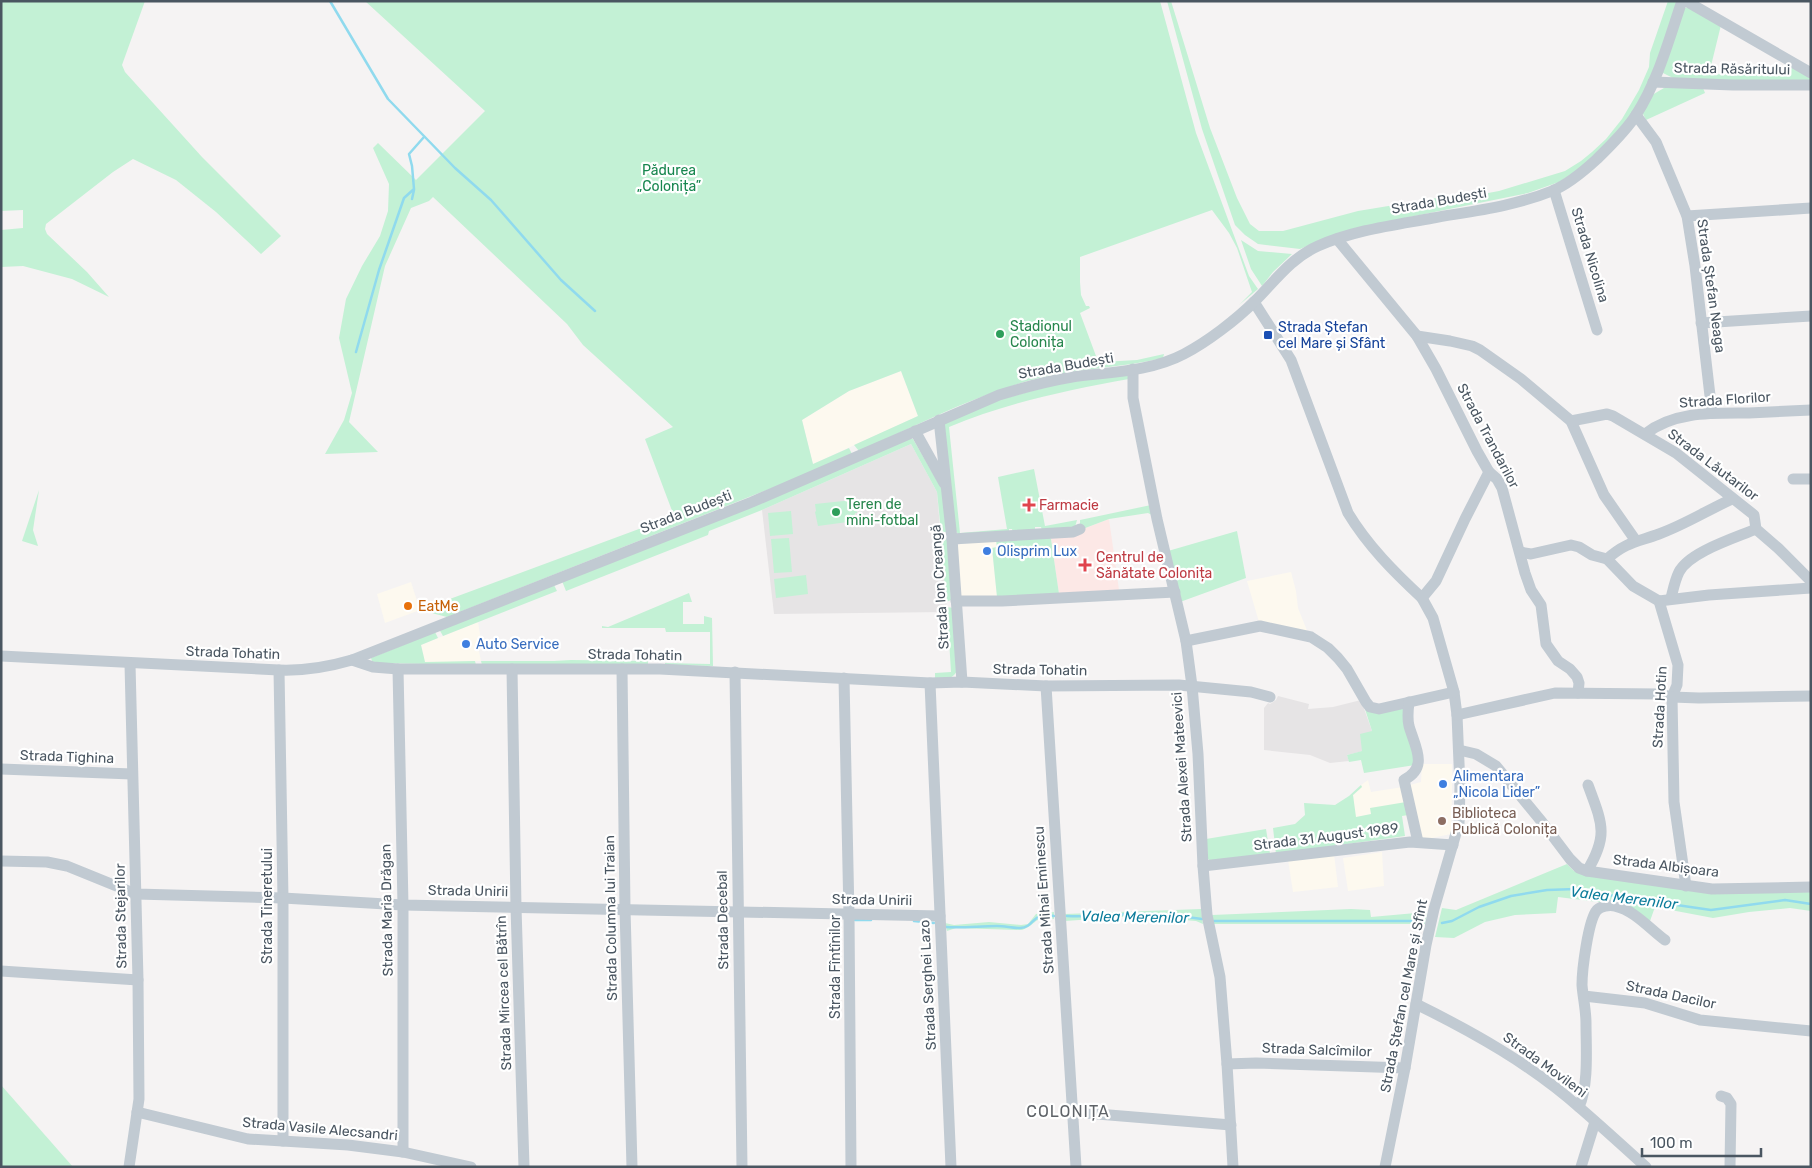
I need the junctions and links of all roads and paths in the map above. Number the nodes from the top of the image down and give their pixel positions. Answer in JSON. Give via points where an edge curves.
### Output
{"nodes":[{"id":1,"x":1684,"y":1,"type":"edge"},
{"id":2,"x":1811,"y":73,"type":"edge"},
{"id":3,"x":1653,"y":82,"type":"junction"},
{"id":4,"x":1811,"y":85,"type":"edge"},
{"id":5,"x":1636,"y":115,"type":"junction"},
{"id":6,"x":1554,"y":190,"type":"junction"},
{"id":7,"x":1811,"y":208,"type":"edge"},
{"id":8,"x":1687,"y":216,"type":"junction"},
{"id":9,"x":1337,"y":239,"type":"junction"},
{"id":10,"x":1254,"y":302,"type":"junction"},
{"id":11,"x":1811,"y":316,"type":"edge"},
{"id":12,"x":1701,"y":323,"type":"junction"},
{"id":13,"x":1597,"y":330,"type":"dead end"},
{"id":14,"x":1416,"y":336,"type":"junction"},
{"id":15,"x":1133,"y":369,"type":"junction"},
{"id":16,"x":1811,"y":410,"type":"edge"},
{"id":17,"x":1712,"y":413,"type":"junction"},
{"id":18,"x":939,"y":420,"type":"junction"},
{"id":19,"x":1571,"y":421,"type":"junction"},
{"id":20,"x":916,"y":431,"type":"junction"},
{"id":21,"x":1644,"y":434,"type":"junction"},
{"id":22,"x":1489,"y":472,"type":"junction"},
{"id":23,"x":1793,"y":479,"type":"dead end"},
{"id":24,"x":1811,"y":479,"type":"edge"},
{"id":25,"x":947,"y":488,"type":"junction"},
{"id":26,"x":1732,"y":499,"type":"junction"},
{"id":27,"x":1080,"y":529,"type":"dead end"},
{"id":28,"x":1756,"y":529,"type":"junction"},
{"id":29,"x":952,"y":539,"type":"junction"},
{"id":30,"x":1636,"y":541,"type":"junction"},
{"id":31,"x":1520,"y":552,"type":"junction"},
{"id":32,"x":1607,"y":559,"type":"junction"},
{"id":33,"x":1811,"y":581,"type":"edge"},
{"id":34,"x":1811,"y":588,"type":"edge"},
{"id":35,"x":1175,"y":592,"type":"junction"},
{"id":36,"x":1422,"y":598,"type":"junction"},
{"id":37,"x":1671,"y":598,"type":"junction"},
{"id":38,"x":1659,"y":600,"type":"junction"},
{"id":39,"x":956,"y":601,"type":"junction"},
{"id":40,"x":1186,"y":641,"type":"junction"},
{"id":41,"x":1,"y":656,"type":"edge"},
{"id":42,"x":352,"y":660,"type":"junction"},
{"id":43,"x":130,"y":664,"type":"junction"},
{"id":44,"x":398,"y":669,"type":"junction"},
{"id":45,"x":512,"y":669,"type":"junction"},
{"id":46,"x":622,"y":669,"type":"junction"},
{"id":47,"x":280,"y":670,"type":"junction"},
{"id":48,"x":735,"y":672,"type":"junction"},
{"id":49,"x":844,"y":678,"type":"junction"},
{"id":50,"x":962,"y":682,"type":"junction"},
{"id":51,"x":930,"y":683,"type":"junction"},
{"id":52,"x":1046,"y":686,"type":"junction"},
{"id":53,"x":1192,"y":686,"type":"junction"},
{"id":54,"x":1454,"y":692,"type":"junction"},
{"id":55,"x":1578,"y":693,"type":"junction"},
{"id":56,"x":1811,"y":696,"type":"edge"},
{"id":57,"x":1270,"y":697,"type":"dead end"},
{"id":58,"x":1672,"y":697,"type":"junction"},
{"id":59,"x":1409,"y":702,"type":"junction"},
{"id":60,"x":1457,"y":715,"type":"junction"},
{"id":61,"x":1459,"y":750,"type":"junction"},
{"id":62,"x":1,"y":769,"type":"edge"},
{"id":63,"x":132,"y":774,"type":"junction"},
{"id":64,"x":1588,"y":785,"type":"dead end"},
{"id":65,"x":1418,"y":842,"type":"junction"},
{"id":66,"x":1453,"y":845,"type":"junction"},
{"id":67,"x":1,"y":861,"type":"edge"},
{"id":68,"x":1203,"y":866,"type":"junction"},
{"id":69,"x":1583,"y":870,"type":"junction"},
{"id":70,"x":1686,"y":886,"type":"junction"},
{"id":71,"x":1811,"y":887,"type":"edge"},
{"id":72,"x":136,"y":894,"type":"junction"},
{"id":73,"x":283,"y":898,"type":"junction"},
{"id":74,"x":403,"y":905,"type":"junction"},
{"id":75,"x":516,"y":907,"type":"junction"},
{"id":76,"x":625,"y":909,"type":"junction"},
{"id":77,"x":737,"y":912,"type":"junction"},
{"id":78,"x":849,"y":915,"type":"junction"},
{"id":79,"x":940,"y":916,"type":"junction"},
{"id":80,"x":1666,"y":940,"type":"dead end"},
{"id":81,"x":1,"y":971,"type":"edge"},
{"id":82,"x":138,"y":980,"type":"junction"},
{"id":83,"x":1584,"y":996,"type":"junction"},
{"id":84,"x":1416,"y":1004,"type":"junction"},
{"id":85,"x":1811,"y":1031,"type":"edge"},
{"id":86,"x":1227,"y":1064,"type":"junction"},
{"id":87,"x":1405,"y":1068,"type":"junction"},
{"id":88,"x":1720,"y":1096,"type":"dead end"},
{"id":89,"x":1579,"y":1107,"type":"junction"},
{"id":90,"x":137,"y":1112,"type":"junction"},
{"id":91,"x":1072,"y":1112,"type":"junction"},
{"id":92,"x":1595,"y":1122,"type":"junction"},
{"id":93,"x":1231,"y":1125,"type":"junction"},
{"id":94,"x":283,"y":1141,"type":"junction"},
{"id":95,"x":403,"y":1152,"type":"junction"},
{"id":96,"x":129,"y":1167,"type":"edge"},
{"id":97,"x":471,"y":1167,"type":"edge"},
{"id":98,"x":524,"y":1167,"type":"edge"},
{"id":99,"x":632,"y":1167,"type":"edge"},
{"id":100,"x":742,"y":1167,"type":"edge"},
{"id":101,"x":851,"y":1167,"type":"edge"},
{"id":102,"x":951,"y":1167,"type":"edge"},
{"id":103,"x":1076,"y":1167,"type":"edge"},
{"id":104,"x":1233,"y":1167,"type":"edge"},
{"id":105,"x":1385,"y":1167,"type":"edge"},
{"id":106,"x":1582,"y":1167,"type":"edge"},
{"id":107,"x":1646,"y":1167,"type":"edge"},
{"id":108,"x":1730,"y":1167,"type":"edge"}],
"edges":[{"from":1,"to":2,"type":"street","name":"Strada Răsăritului"},
{"from":1,"to":3,"type":"street","name":"Strada Budești"},
{"from":3,"to":4,"type":"street","name":"Strada Răsăritului"},
{"from":3,"to":5,"type":"street","name":"Strada Budești"},
{"from":5,"to":6,"type":"street","name":"Strada Budești","via":[[1588,167]]},
{"from":5,"to":8,"type":"street","name":"Strada Ștefan Neaga","via":[[1656,142]]},
{"from":6,"to":9,"type":"street","name":"Strada Budești","via":[[1510,204],[1371,229]]},
{"from":6,"to":13,"type":"street","name":"Strada Nicolina"},
{"from":7,"to":8,"type":"street"},
{"from":8,"to":12,"type":"street","name":"Strada Ștefan Neaga"},
{"from":9,"to":10,"type":"street","name":"Strada Budești","via":[[1296,259]]},
{"from":9,"to":14,"type":"street","name":"Strada Trandarilor"},
{"from":10,"to":15,"type":"street","name":"Strada Budești","via":[[1185,353],[1162,363]]},
{"from":10,"to":36,"type":"street","name":"Strada Ștefan cel Mare și Sfînt","via":[[1291,360],[1348,513],[1358,531]]},
{"from":11,"to":12,"type":"street"},
{"from":12,"to":17,"type":"street","name":"Strada Ștefan Neaga"},
{"from":14,"to":19,"type":"street","via":[[1480,350]]},
{"from":14,"to":22,"type":"street","name":"Strada Trandarilor"},
{"from":15,"to":18,"type":"street","name":"Strada Budești","via":[[1018,389]]},
{"from":15,"to":35,"type":"street","name":"Strada Alexei Mateevici","via":[[1133,398]]},
{"from":16,"to":17,"type":"street","name":"Strada Florilor"},
{"from":17,"to":21,"type":"street","name":"Strada Florilor","via":[[1670,420]]},
{"from":18,"to":20,"type":"street","name":"Strada Budești"},
{"from":18,"to":25,"type":"street","name":"Strada Ion Creangă"},
{"from":19,"to":21,"type":"street","name":"Strada Lăutarilor","via":[[1607,414]]},
{"from":19,"to":30,"type":"street","via":[[1604,495]]},
{"from":20,"to":25,"type":"street","name":"Strada Ion Creangă"},
{"from":20,"to":42,"type":"street","name":"Strada Budești","via":[[752,502]]},
{"from":21,"to":26,"type":"street","name":"Strada Lăutarilor","via":[[1676,453]]},
{"from":22,"to":31,"type":"street","name":"Strada Trandarilor","via":[[1502,488]]},
{"from":22,"to":36,"type":"street","via":[[1436,581]]},
{"from":23,"to":24,"type":"street"},
{"from":25,"to":29,"type":"street","name":"Strada Ion Creangă"},
{"from":26,"to":28,"type":"street","name":"Strada Lăutarilor","via":[[1754,515]]},
{"from":26,"to":30,"type":"street","via":[[1659,534]]},
{"from":27,"to":29,"type":"street"},
{"from":28,"to":33,"type":"street","name":"Strada Lăutarilor"},
{"from":28,"to":37,"type":"street","via":[[1688,562],[1680,571]]},
{"from":29,"to":39,"type":"street","name":"Strada Ion Creangă"},
{"from":30,"to":32,"type":"street"},
{"from":31,"to":32,"type":"street","via":[[1531,554],[1571,545],[1592,556]]},
{"from":31,"to":55,"type":"street","name":"Strada Trandarilor","via":[[1531,590],[1541,605],[1546,644],[1558,661],[1577,677]]},
{"from":32,"to":38,"type":"street","via":[[1633,586]]},
{"from":34,"to":37,"type":"street"},
{"from":35,"to":39,"type":"street"},
{"from":35,"to":40,"type":"street","name":"Strada Alexei Mateevici"},
{"from":36,"to":54,"type":"street","name":"Strada Ștefan cel Mare și Sfînt","via":[[1433,618]]},
{"from":37,"to":38,"type":"street"},
{"from":38,"to":58,"type":"street","name":"Strada Hotin","via":[[1678,665],[1677,685]]},
{"from":39,"to":50,"type":"street","name":"Strada Ion Creangă"},
{"from":40,"to":53,"type":"street","name":"Strada Alexei Mateevici"},
{"from":40,"to":59,"type":"street","via":[[1260,626],[1311,637],[1338,658],[1370,706],[1379,708]]},
{"from":41,"to":43,"type":"street","name":"Strada Tohatin"},
{"from":42,"to":44,"type":"street","name":"Strada Tohatin","via":[[373,667]]},
{"from":42,"to":47,"type":"street","name":"Strada Tohatin","via":[[315,669]]},
{"from":43,"to":47,"type":"street","name":"Strada Tohatin"},
{"from":43,"to":63,"type":"street","name":"Strada Stejarilor"},
{"from":44,"to":45,"type":"street","name":"Strada Tohatin"},
{"from":44,"to":74,"type":"street","name":"Strada Maria Drăgan"},
{"from":45,"to":46,"type":"street","name":"Strada Tohatin"},
{"from":45,"to":75,"type":"street","name":"Strada Mircea cel Bătrîn"},
{"from":46,"to":48,"type":"street","name":"Strada Tohatin"},
{"from":46,"to":76,"type":"street","name":"Strada Columna lui Traian"},
{"from":47,"to":73,"type":"street","name":"Strada Tineretului"},
{"from":48,"to":49,"type":"street","name":"Strada Tohatin"},
{"from":48,"to":77,"type":"street","name":"Strada Decebal"},
{"from":49,"to":51,"type":"street","name":"Strada Tohatin"},
{"from":49,"to":78,"type":"street","name":"Strada Fîntînilor"},
{"from":50,"to":51,"type":"street","name":"Strada Tohatin"},
{"from":50,"to":52,"type":"street","name":"Strada Tohatin"},
{"from":51,"to":79,"type":"street","name":"Strada Serghei Lazo"},
{"from":52,"to":53,"type":"street","name":"Strada Tohatin"},
{"from":52,"to":91,"type":"street","name":"Strada Mihai Eminescu"},
{"from":53,"to":57,"type":"street","name":"Strada Tohatin"},
{"from":53,"to":68,"type":"street","name":"Strada Alexei Mateevici"},
{"from":54,"to":59,"type":"street"},
{"from":54,"to":60,"type":"street","name":"Strada Ștefan cel Mare și Sfînt"},
{"from":55,"to":58,"type":"street"},
{"from":55,"to":60,"type":"street","via":[[1547,694]]},
{"from":56,"to":58,"type":"street"},
{"from":58,"to":70,"type":"street","name":"Strada Hotin","via":[[1674,802]]},
{"from":59,"to":65,"type":"street","via":[[1408,717],[1419,758],[1413,776],[1404,780]]},
{"from":60,"to":61,"type":"street","name":"Strada Ștefan cel Mare și Sfînt"},
{"from":61,"to":66,"type":"street","name":"Strada Ștefan cel Mare și Sfînt","via":[[1459,823]]},
{"from":61,"to":69,"type":"street","via":[[1476,754],[1496,766],[1570,859]]},
{"from":62,"to":63,"type":"street","name":"Strada Tighina"},
{"from":63,"to":72,"type":"street","name":"Strada Stejarilor"},
{"from":64,"to":69,"type":"street","via":[[1602,835],[1596,855]]},
{"from":65,"to":66,"type":"street","name":"Strada 31 August 1989"},
{"from":65,"to":68,"type":"street","name":"Strada 31 August 1989"},
{"from":66,"to":84,"type":"street","name":"Strada Ștefan cel Mare și Sfînt","via":[[1434,909]]},
{"from":67,"to":72,"type":"street","name":"Strada Unirii","via":[[67,866]]},
{"from":68,"to":86,"type":"street","name":"Strada Alexei Mateevici","via":[[1207,915],[1220,977]]},
{"from":69,"to":70,"type":"street","name":"Strada Albișoara"},
{"from":70,"to":71,"type":"street","name":"Strada Albișoara","via":[[1712,889]]},
{"from":72,"to":73,"type":"street","name":"Strada Unirii"},
{"from":72,"to":82,"type":"street","name":"Strada Stejarilor"},
{"from":73,"to":74,"type":"street","name":"Strada Unirii"},
{"from":73,"to":94,"type":"street","name":"Strada Tineretului"},
{"from":74,"to":75,"type":"street","name":"Strada Unirii"},
{"from":74,"to":95,"type":"street","name":"Strada Maria Drăgan"},
{"from":75,"to":76,"type":"street","name":"Strada Unirii"},
{"from":75,"to":98,"type":"street","name":"Strada Mircea cel Bătrîn"},
{"from":76,"to":77,"type":"street","name":"Strada Unirii"},
{"from":76,"to":99,"type":"street","name":"Strada Columna lui Traian"},
{"from":77,"to":78,"type":"street","name":"Strada Unirii"},
{"from":77,"to":100,"type":"street","name":"Strada Decebal"},
{"from":78,"to":79,"type":"street","name":"Strada Unirii"},
{"from":78,"to":101,"type":"street","name":"Strada Fîntînilor"},
{"from":79,"to":102,"type":"street","name":"Strada Serghei Lazo"},
{"from":80,"to":83,"type":"street","via":[[1625,910],[1614,906],[1596,911],[1587,941]]},
{"from":81,"to":82,"type":"street"},
{"from":82,"to":90,"type":"street","name":"Strada Stejarilor"},
{"from":83,"to":85,"type":"street","name":"Strada Dacilor","via":[[1645,1003],[1700,1020]]},
{"from":83,"to":89,"type":"street","via":[[1585,1074],[1584,1094]]},
{"from":84,"to":87,"type":"street","name":"Strada Ștefan cel Mare și Sfînt"},
{"from":84,"to":89,"type":"street","name":"Strada Movileni","via":[[1499,1048]]},
{"from":86,"to":87,"type":"street","name":"Strada Salcîmilor"},
{"from":86,"to":93,"type":"street","name":"Strada Alexei Mateevici"},
{"from":87,"to":105,"type":"street","name":"Strada Ștefan cel Mare și Sfînt"},
{"from":88,"to":108,"type":"street","via":[[1731,1104]]},
{"from":89,"to":92,"type":"street","name":"Strada Movileni"},
{"from":90,"to":94,"type":"street","name":"Strada Vasile Alecsandri","via":[[248,1139]]},
{"from":90,"to":96,"type":"street","name":"Strada Stejarilor"},
{"from":91,"to":93,"type":"street"},
{"from":91,"to":103,"type":"street","name":"Strada Mihai Eminescu"},
{"from":92,"to":106,"type":"street"},
{"from":92,"to":107,"type":"street","name":"Strada Movileni"},
{"from":93,"to":104,"type":"street","name":"Strada Alexei Mateevici"},
{"from":94,"to":95,"type":"street","name":"Strada Vasile Alecsandri"},
{"from":95,"to":97,"type":"street","name":"Strada Vasile Alecsandri"}]}
